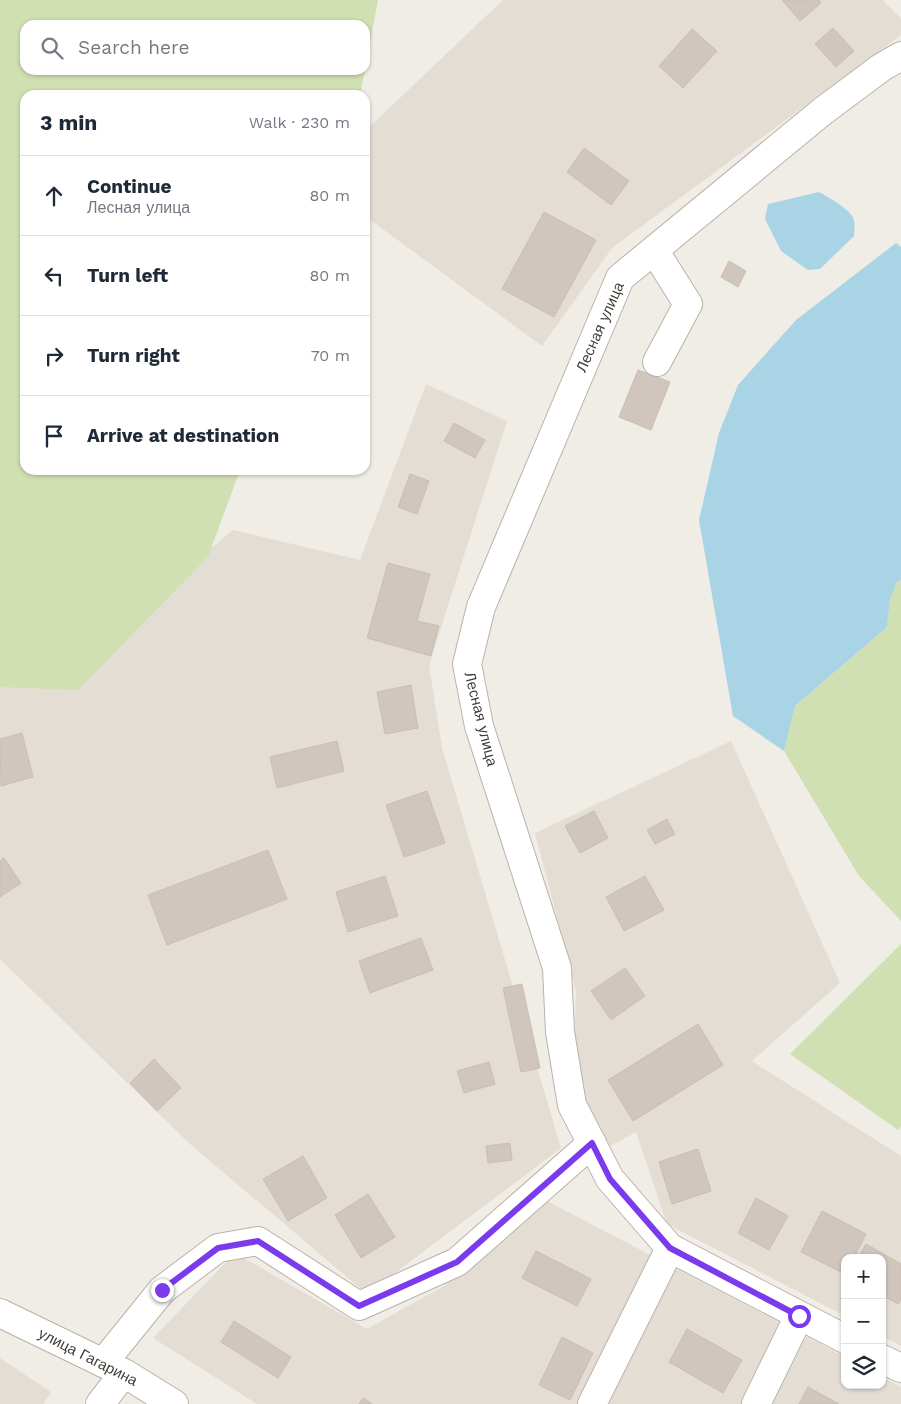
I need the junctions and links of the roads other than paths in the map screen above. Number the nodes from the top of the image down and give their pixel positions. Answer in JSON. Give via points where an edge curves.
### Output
{"nodes":[{"id":1,"x":901,"y":56,"type":"edge"},
{"id":2,"x":654,"y":250,"type":"junction"},
{"id":3,"x":657,"y":362,"type":"dead end"},
{"id":4,"x":592,"y":1143,"type":"junction"},
{"id":5,"x":670,"y":1248,"type":"junction"},
{"id":6,"x":0,"y":1313,"type":"edge"},
{"id":7,"x":799,"y":1316,"type":"junction"},
{"id":8,"x":841,"y":1337,"type":"edge"},
{"id":9,"x":886,"y":1361,"type":"edge"},
{"id":10,"x":113,"y":1368,"type":"junction"},
{"id":11,"x":901,"y":1368,"type":"edge"},
{"id":12,"x":100,"y":1404,"type":"edge"},
{"id":13,"x":174,"y":1404,"type":"edge"},
{"id":14,"x":592,"y":1404,"type":"edge"},
{"id":15,"x":756,"y":1404,"type":"edge"}],
"edges":[{"from":1,"to":2,"type":"street","name":"Лесная улица","via":[[823,111]]},
{"from":2,"to":3,"type":"street","via":[[688,304]]},
{"from":2,"to":4,"type":"street","name":"Лесная улица","via":[[620,278],[481,607],[467,664],[479,726],[557,968],[560,1032],[572,1105]]},
{"from":4,"to":5,"type":"street","name":"Лесная улица","via":[[610,1179]]},
{"from":4,"to":10,"type":"street","via":[[457,1262],[359,1306],[258,1241],[218,1248],[162,1290]]},
{"from":5,"to":7,"type":"street","name":"Лесная улица"},
{"from":5,"to":14,"type":"street"},
{"from":6,"to":10,"type":"street","name":"улица Гагарина"},
{"from":7,"to":8,"type":"street","name":"Лесная улица"},
{"from":7,"to":15,"type":"street"},
{"from":9,"to":11,"type":"street"},
{"from":10,"to":12,"type":"street"},
{"from":10,"to":13,"type":"street","name":"улица Гагарина"}]}
